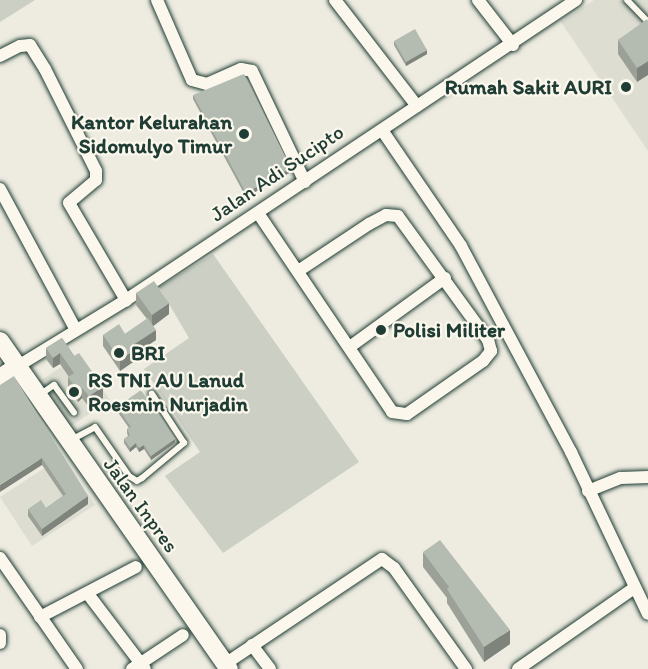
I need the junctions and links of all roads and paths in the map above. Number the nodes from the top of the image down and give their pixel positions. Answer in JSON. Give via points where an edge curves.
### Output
{"nodes":[{"id":1,"x":157,"y":0,"type":"edge"},
{"id":2,"x":335,"y":0,"type":"edge"},
{"id":3,"x":478,"y":0,"type":"edge"},
{"id":4,"x":576,"y":0,"type":"edge"},
{"id":5,"x":627,"y":0,"type":"edge"},
{"id":6,"x":648,"y":22,"type":"edge"},
{"id":7,"x":513,"y":45,"type":"junction"},
{"id":8,"x":0,"y":56,"type":"edge"},
{"id":9,"x":417,"y":106,"type":"junction"},
{"id":10,"x":382,"y":130,"type":"junction"},
{"id":11,"x":305,"y":182,"type":"junction"},
{"id":12,"x":0,"y":189,"type":"edge"},
{"id":13,"x":258,"y":213,"type":"junction"},
{"id":14,"x":298,"y":271,"type":"junction"},
{"id":15,"x":445,"y":278,"type":"junction"},
{"id":16,"x":126,"y":300,"type":"junction"},
{"id":17,"x":76,"y":330,"type":"junction"},
{"id":18,"x":0,"y":341,"type":"edge"},
{"id":19,"x":351,"y":346,"type":"junction"},
{"id":20,"x":18,"y":366,"type":"junction"},
{"id":21,"x":0,"y":378,"type":"edge"},
{"id":22,"x":152,"y":394,"type":"dead end"},
{"id":23,"x":38,"y":396,"type":"junction"},
{"id":24,"x":74,"y":413,"type":"dead end"},
{"id":25,"x":68,"y":442,"type":"junction"},
{"id":26,"x":646,"y":472,"type":"edge"},
{"id":27,"x":588,"y":491,"type":"junction"},
{"id":28,"x":0,"y":558,"type":"edge"},
{"id":29,"x":136,"y":567,"type":"dead end"},
{"id":30,"x":634,"y":588,"type":"junction"},
{"id":31,"x":88,"y":594,"type":"junction"},
{"id":32,"x":648,"y":614,"type":"edge"},
{"id":33,"x":40,"y":617,"type":"junction"},
{"id":34,"x":0,"y":635,"type":"edge"},
{"id":35,"x":183,"y":635,"type":"dead end"},
{"id":36,"x":0,"y":643,"type":"edge"},
{"id":37,"x":252,"y":645,"type":"junction"},
{"id":38,"x":227,"y":666,"type":"edge"},
{"id":39,"x":139,"y":667,"type":"edge"},
{"id":40,"x":77,"y":669,"type":"edge"},
{"id":41,"x":270,"y":669,"type":"edge"},
{"id":42,"x":466,"y":669,"type":"edge"},
{"id":43,"x":518,"y":669,"type":"edge"}],
"edges":[{"from":1,"to":11,"type":"street","via":[[192,80],[207,84],[241,69],[252,71]]},
{"from":2,"to":9,"type":"street"},
{"from":3,"to":7,"type":"street"},
{"from":4,"to":7,"type":"street","name":"Jalan Adi Sucipto"},
{"from":5,"to":6,"type":"lane"},
{"from":7,"to":9,"type":"street","name":"Jalan Adi Sucipto"},
{"from":8,"to":16,"type":"street","via":[[30,45],[45,69],[96,171],[96,180],[69,203]]},
{"from":9,"to":10,"type":"street","name":"Jalan Adi Sucipto"},
{"from":10,"to":11,"type":"street","name":"Jalan Adi Sucipto"},
{"from":10,"to":27,"type":"street","via":[[461,246]]},
{"from":11,"to":13,"type":"street","name":"Jalan Adi Sucipto"},
{"from":12,"to":17,"type":"street"},
{"from":13,"to":14,"type":"street"},
{"from":13,"to":16,"type":"street","name":"Jalan Adi Sucipto"},
{"from":14,"to":15,"type":"street","via":[[386,215],[398,216]]},
{"from":14,"to":19,"type":"street"},
{"from":15,"to":19,"type":"street"},
{"from":15,"to":19,"type":"street","via":[[488,340],[491,351],[483,361],[402,416],[385,404]]},
{"from":16,"to":17,"type":"street","name":"Jalan Adi Sucipto"},
{"from":17,"to":20,"type":"street","name":"Jalan Adi Sucipto"},
{"from":18,"to":20,"type":"main road","name":"Jalan Inpres"},
{"from":20,"to":21,"type":"main road","name":"Jalan Adi Sucipto"},
{"from":20,"to":23,"type":"main road","name":"Jalan Inpres"},
{"from":22,"to":25,"type":"lane","via":[[184,443],[142,478],[129,476],[95,427]]},
{"from":23,"to":24,"type":"lane","via":[[54,385]]},
{"from":23,"to":25,"type":"main road","name":"Jalan Inpres"},
{"from":25,"to":38,"type":"main road","name":"Jalan Inpres"},
{"from":26,"to":27,"type":"street"},
{"from":27,"to":30,"type":"street"},
{"from":28,"to":33,"type":"street"},
{"from":29,"to":31,"type":"street"},
{"from":30,"to":32,"type":"street"},
{"from":30,"to":43,"type":"street"},
{"from":31,"to":33,"type":"street"},
{"from":31,"to":39,"type":"street"},
{"from":33,"to":40,"type":"street"},
{"from":34,"to":36,"type":"street"},
{"from":35,"to":39,"type":"street"},
{"from":37,"to":38,"type":"street"},
{"from":37,"to":41,"type":"street"},
{"from":37,"to":42,"type":"street","via":[[382,559],[394,568]]}]}
